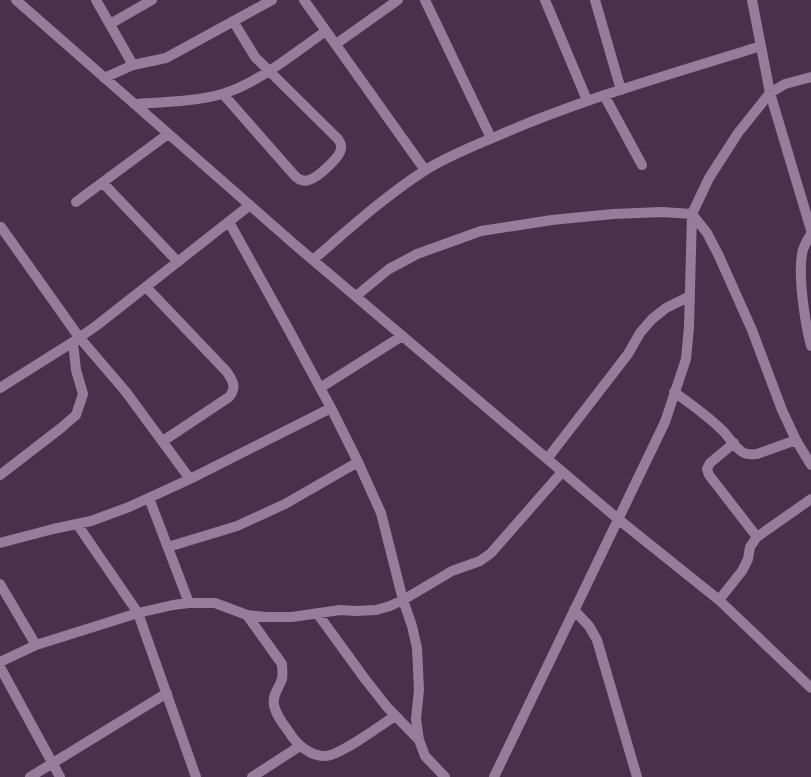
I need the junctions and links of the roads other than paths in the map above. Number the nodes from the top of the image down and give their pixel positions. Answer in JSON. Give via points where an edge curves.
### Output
{"nodes":[{"id":1,"x":16,"y":0,"type":"edge"},
{"id":2,"x":96,"y":0,"type":"edge"},
{"id":3,"x":149,"y":0,"type":"edge"},
{"id":4,"x":272,"y":0,"type":"edge"},
{"id":5,"x":304,"y":0,"type":"edge"},
{"id":6,"x":398,"y":0,"type":"edge"},
{"id":7,"x":425,"y":0,"type":"edge"},
{"id":8,"x":545,"y":0,"type":"edge"},
{"id":9,"x":595,"y":0,"type":"edge"},
{"id":10,"x":752,"y":0,"type":"edge"},
{"id":11,"x":233,"y":21,"type":"junction"},
{"id":12,"x":110,"y":24,"type":"junction"},
{"id":13,"x":326,"y":31,"type":"junction"},
{"id":14,"x":336,"y":44,"type":"junction"},
{"id":15,"x":762,"y":46,"type":"junction"},
{"id":16,"x":133,"y":65,"type":"junction"},
{"id":17,"x":269,"y":71,"type":"junction"},
{"id":18,"x":811,"y":76,"type":"edge"},
{"id":19,"x":104,"y":78,"type":"junction"},
{"id":20,"x":621,"y":90,"type":"junction"},
{"id":21,"x":770,"y":93,"type":"junction"},
{"id":22,"x":223,"y":94,"type":"junction"},
{"id":23,"x":604,"y":95,"type":"junction"},
{"id":24,"x":587,"y":100,"type":"junction"},
{"id":25,"x":134,"y":104,"type":"junction"},
{"id":26,"x":168,"y":134,"type":"junction"},
{"id":27,"x":491,"y":138,"type":"junction"},
{"id":28,"x":642,"y":165,"type":"dead end"},
{"id":29,"x":425,"y":170,"type":"junction"},
{"id":30,"x":103,"y":182,"type":"junction"},
{"id":31,"x":76,"y":202,"type":"dead end"},
{"id":32,"x":250,"y":206,"type":"junction"},
{"id":33,"x":692,"y":214,"type":"junction"},
{"id":34,"x":229,"y":222,"type":"junction"},
{"id":35,"x":1,"y":227,"type":"dead end"},
{"id":36,"x":811,"y":230,"type":"edge"},
{"id":37,"x":811,"y":234,"type":"edge"},
{"id":38,"x":313,"y":260,"type":"junction"},
{"id":39,"x":178,"y":262,"type":"junction"},
{"id":40,"x":146,"y":287,"type":"junction"},
{"id":41,"x":356,"y":296,"type":"junction"},
{"id":42,"x":690,"y":296,"type":"junction"},
{"id":43,"x":402,"y":336,"type":"junction"},
{"id":44,"x":76,"y":339,"type":"junction"},
{"id":45,"x":811,"y":346,"type":"edge"},
{"id":46,"x":0,"y":388,"type":"edge"},
{"id":47,"x":320,"y":388,"type":"junction"},
{"id":48,"x":674,"y":392,"type":"junction"},
{"id":49,"x":331,"y":408,"type":"junction"},
{"id":50,"x":796,"y":440,"type":"junction"},
{"id":51,"x":163,"y":441,"type":"junction"},
{"id":52,"x":734,"y":443,"type":"junction"},
{"id":53,"x":547,"y":459,"type":"junction"},
{"id":54,"x":358,"y":462,"type":"junction"},
{"id":55,"x":811,"y":464,"type":"edge"},
{"id":56,"x":562,"y":472,"type":"junction"},
{"id":57,"x":0,"y":474,"type":"edge"},
{"id":58,"x":190,"y":479,"type":"junction"},
{"id":59,"x":149,"y":498,"type":"junction"},
{"id":60,"x":811,"y":499,"type":"edge"},
{"id":61,"x":618,"y":519,"type":"junction"},
{"id":62,"x":78,"y":524,"type":"junction"},
{"id":63,"x":757,"y":537,"type":"junction"},
{"id":64,"x":0,"y":543,"type":"edge"},
{"id":65,"x":168,"y":547,"type":"junction"},
{"id":66,"x":0,"y":584,"type":"edge"},
{"id":67,"x":403,"y":600,"type":"junction"},
{"id":68,"x":719,"y":600,"type":"junction"},
{"id":69,"x":188,"y":602,"type":"junction"},
{"id":70,"x":574,"y":610,"type":"junction"},
{"id":71,"x":138,"y":613,"type":"junction"},
{"id":72,"x":317,"y":613,"type":"junction"},
{"id":73,"x":247,"y":615,"type":"junction"},
{"id":74,"x":36,"y":645,"type":"junction"},
{"id":75,"x":0,"y":662,"type":"edge"},
{"id":76,"x":0,"y":667,"type":"edge"},
{"id":77,"x":811,"y":688,"type":"edge"},
{"id":78,"x":168,"y":693,"type":"junction"},
{"id":79,"x":395,"y":716,"type":"junction"},
{"id":80,"x":419,"y":740,"type":"junction"},
{"id":81,"x":300,"y":746,"type":"junction"},
{"id":82,"x":52,"y":763,"type":"junction"},
{"id":83,"x":441,"y":776,"type":"edge"},
{"id":84,"x":30,"y":777,"type":"edge"},
{"id":85,"x":60,"y":777,"type":"edge"},
{"id":86,"x":196,"y":777,"type":"edge"},
{"id":87,"x":252,"y":777,"type":"edge"},
{"id":88,"x":494,"y":777,"type":"edge"},
{"id":89,"x":637,"y":777,"type":"edge"}],
"edges":[{"from":1,"to":19,"type":"street"},
{"from":2,"to":12,"type":"street"},
{"from":3,"to":12,"type":"street"},
{"from":4,"to":11,"type":"street"},
{"from":5,"to":13,"type":"street"},
{"from":6,"to":14,"type":"street"},
{"from":7,"to":27,"type":"street"},
{"from":8,"to":24,"type":"street"},
{"from":9,"to":20,"type":"street"},
{"from":10,"to":15,"type":"street"},
{"from":11,"to":16,"type":"street","via":[[166,58]]},
{"from":11,"to":17,"type":"street","via":[[255,57]]},
{"from":12,"to":16,"type":"street"},
{"from":13,"to":14,"type":"street"},
{"from":13,"to":17,"type":"street"},
{"from":14,"to":29,"type":"street"},
{"from":15,"to":20,"type":"street"},
{"from":15,"to":21,"type":"street"},
{"from":16,"to":19,"type":"street"},
{"from":17,"to":22,"type":"street"},
{"from":17,"to":22,"type":"street","via":[[341,143],[339,154],[322,173],[308,181],[301,181],[295,176]]},
{"from":18,"to":21,"type":"street","via":[[785,84]]},
{"from":19,"to":25,"type":"street"},
{"from":20,"to":23,"type":"street"},
{"from":21,"to":33,"type":"street","via":[[738,133],[709,178]]},
{"from":21,"to":36,"type":"street"},
{"from":22,"to":25,"type":"street"},
{"from":23,"to":24,"type":"street"},
{"from":23,"to":28,"type":"street"},
{"from":24,"to":27,"type":"street"},
{"from":25,"to":26,"type":"street"},
{"from":26,"to":30,"type":"street"},
{"from":26,"to":32,"type":"street"},
{"from":27,"to":29,"type":"street"},
{"from":29,"to":38,"type":"street","via":[[395,191]]},
{"from":30,"to":31,"type":"street"},
{"from":30,"to":39,"type":"street"},
{"from":32,"to":34,"type":"street"},
{"from":32,"to":38,"type":"street"},
{"from":33,"to":41,"type":"street","via":[[662,212],[605,215],[481,231],[417,254],[389,269]]},
{"from":33,"to":42,"type":"street"},
{"from":33,"to":50,"type":"street","via":[[707,233],[718,254]]},
{"from":34,"to":39,"type":"street"},
{"from":34,"to":47,"type":"street"},
{"from":35,"to":44,"type":"street"},
{"from":37,"to":45,"type":"street","via":[[802,253],[800,271]]},
{"from":38,"to":41,"type":"street"},
{"from":39,"to":40,"type":"street"},
{"from":40,"to":44,"type":"street"},
{"from":40,"to":51,"type":"street","via":[[227,372],[234,386],[229,397]]},
{"from":41,"to":43,"type":"street"},
{"from":42,"to":48,"type":"street","via":[[686,359]]},
{"from":42,"to":53,"type":"street","via":[[666,308],[652,319]]},
{"from":43,"to":47,"type":"street"},
{"from":43,"to":53,"type":"street"},
{"from":44,"to":46,"type":"street"},
{"from":44,"to":51,"type":"street","via":[[126,392]]},
{"from":44,"to":57,"type":"street","via":[[76,370],[83,394],[76,415]]},
{"from":47,"to":49,"type":"street"},
{"from":48,"to":52,"type":"street","via":[[708,417]]},
{"from":48,"to":61,"type":"street","via":[[665,422]]},
{"from":49,"to":54,"type":"street"},
{"from":49,"to":58,"type":"street"},
{"from":50,"to":52,"type":"street","via":[[756,454],[744,453]]},
{"from":50,"to":55,"type":"street"},
{"from":51,"to":58,"type":"street"},
{"from":52,"to":63,"type":"street","via":[[710,463],[707,469]]},
{"from":53,"to":56,"type":"street"},
{"from":54,"to":65,"type":"street","via":[[285,504],[237,526]]},
{"from":54,"to":67,"type":"street","via":[[381,513]]},
{"from":56,"to":61,"type":"street"},
{"from":56,"to":67,"type":"street","via":[[491,553],[480,561],[452,571]]},
{"from":58,"to":59,"type":"street"},
{"from":59,"to":62,"type":"street"},
{"from":59,"to":65,"type":"street"},
{"from":60,"to":63,"type":"street"},
{"from":61,"to":68,"type":"street"},
{"from":61,"to":70,"type":"street"},
{"from":62,"to":64,"type":"street"},
{"from":62,"to":71,"type":"street"},
{"from":63,"to":68,"type":"street","via":[[750,547],[742,572]]},
{"from":65,"to":69,"type":"street"},
{"from":66,"to":74,"type":"street"},
{"from":67,"to":72,"type":"street","via":[[376,610]]},
{"from":67,"to":80,"type":"street","via":[[416,648],[419,690],[416,719]]},
{"from":68,"to":77,"type":"street"},
{"from":69,"to":71,"type":"street"},
{"from":69,"to":73,"type":"street","via":[[215,603]]},
{"from":70,"to":88,"type":"street"},
{"from":70,"to":89,"type":"street","via":[[589,626],[597,640]]},
{"from":71,"to":74,"type":"street"},
{"from":71,"to":78,"type":"street"},
{"from":72,"to":73,"type":"street","via":[[292,617]]},
{"from":72,"to":79,"type":"street"},
{"from":73,"to":81,"type":"street","via":[[282,664],[282,679],[274,698],[274,705],[285,727]]},
{"from":74,"to":75,"type":"street"},
{"from":76,"to":82,"type":"street"},
{"from":78,"to":82,"type":"street"},
{"from":78,"to":86,"type":"street"},
{"from":79,"to":80,"type":"street"},
{"from":79,"to":81,"type":"street","via":[[341,750],[326,756]]},
{"from":80,"to":83,"type":"street","via":[[425,756]]},
{"from":81,"to":87,"type":"street"},
{"from":82,"to":84,"type":"street"},
{"from":82,"to":85,"type":"street"}]}
